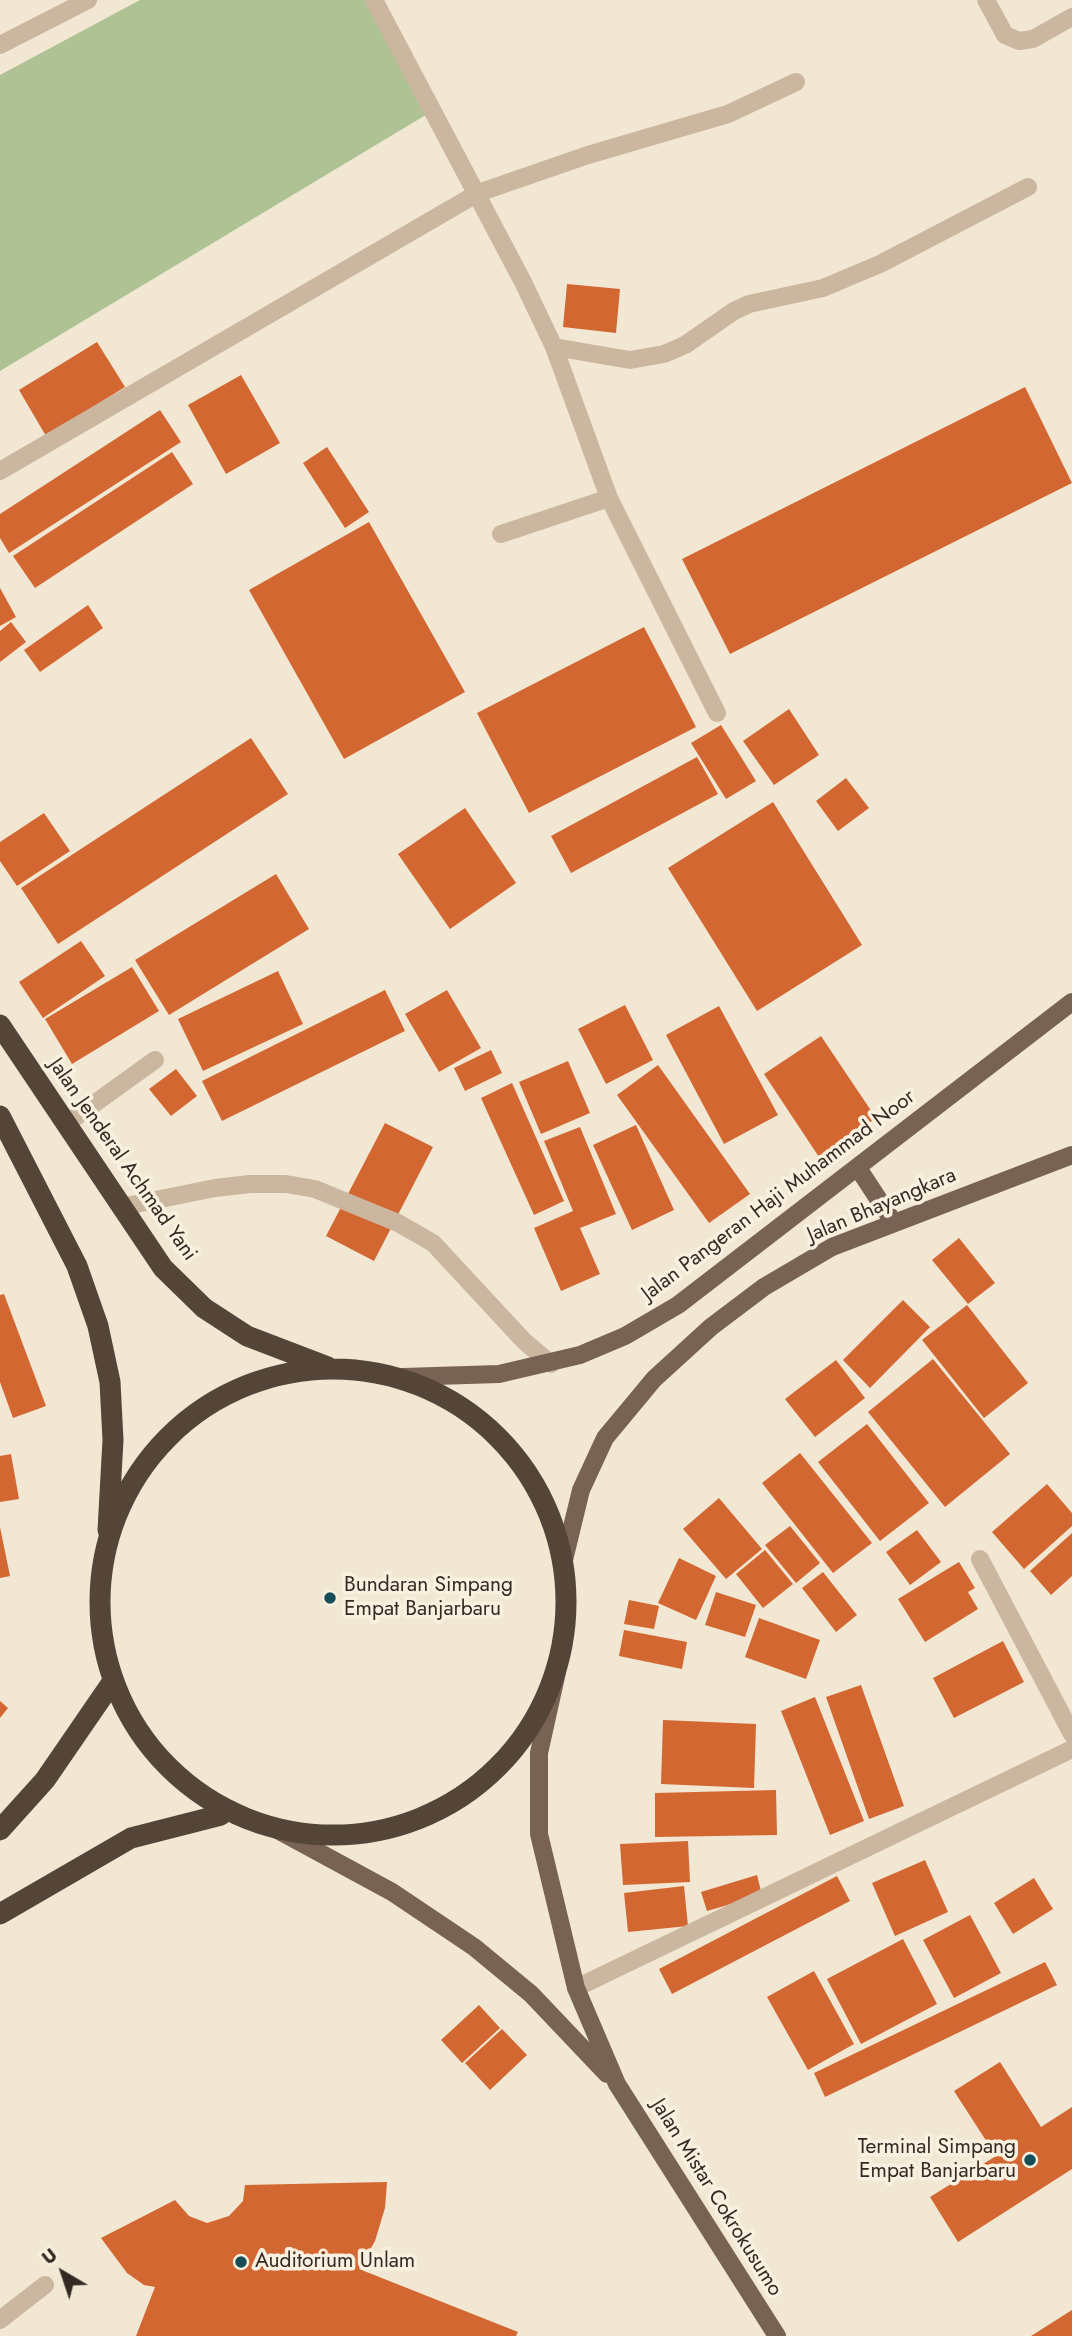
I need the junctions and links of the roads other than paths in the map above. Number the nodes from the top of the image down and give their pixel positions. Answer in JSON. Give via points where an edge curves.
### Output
{"nodes":[{"id":1,"x":88,"y":0,"type":"edge"},
{"id":2,"x":374,"y":0,"type":"edge"},
{"id":3,"x":986,"y":0,"type":"edge"},
{"id":4,"x":1072,"y":17,"type":"edge"},
{"id":5,"x":0,"y":45,"type":"edge"},
{"id":6,"x":796,"y":82,"type":"dead end"},
{"id":7,"x":1028,"y":187,"type":"dead end"},
{"id":8,"x":478,"y":193,"type":"junction"},
{"id":9,"x":554,"y":347,"type":"junction"},
{"id":10,"x":0,"y":471,"type":"edge"},
{"id":11,"x":610,"y":498,"type":"junction"},
{"id":12,"x":501,"y":534,"type":"dead end"},
{"id":13,"x":718,"y":713,"type":"dead end"},
{"id":14,"x":1072,"y":1002,"type":"edge"},
{"id":15,"x":0,"y":1026,"type":"edge"},
{"id":16,"x":155,"y":1060,"type":"dead end"},
{"id":17,"x":0,"y":1116,"type":"edge"},
{"id":18,"x":66,"y":1124,"type":"junction"},
{"id":19,"x":1072,"y":1155,"type":"edge"},
{"id":20,"x":858,"y":1168,"type":"junction"},
{"id":21,"x":121,"y":1207,"type":"junction"},
{"id":22,"x":894,"y":1223,"type":"junction"},
{"id":23,"x":551,"y":1364,"type":"junction"},
{"id":24,"x":328,"y":1367,"type":"junction"},
{"id":25,"x":403,"y":1377,"type":"junction"},
{"id":26,"x":107,"y":1542,"type":"junction"},
{"id":27,"x":980,"y":1559,"type":"dead end"},
{"id":28,"x":564,"y":1560,"type":"junction"},
{"id":29,"x":557,"y":1672,"type":"junction"},
{"id":30,"x":113,"y":1681,"type":"junction"},
{"id":31,"x":1072,"y":1734,"type":"edge"},
{"id":32,"x":1072,"y":1749,"type":"edge"},
{"id":33,"x":220,"y":1815,"type":"junction"},
{"id":34,"x":274,"y":1828,"type":"junction"},
{"id":35,"x":0,"y":1830,"type":"edge"},
{"id":36,"x":0,"y":1914,"type":"edge"},
{"id":37,"x":576,"y":1989,"type":"junction"},
{"id":38,"x":617,"y":2084,"type":"junction"},
{"id":39,"x":45,"y":2285,"type":"dead end"},
{"id":40,"x":0,"y":2320,"type":"edge"},
{"id":41,"x":777,"y":2336,"type":"edge"}],
"edges":[{"from":1,"to":5,"type":"street"},
{"from":2,"to":8,"type":"street"},
{"from":3,"to":4,"type":"street","via":[[1005,35],[1019,41],[1033,39]]},
{"from":6,"to":8,"type":"street","via":[[728,114]]},
{"from":7,"to":9,"type":"street","via":[[880,264],[823,288],[749,304],[664,354],[630,360]]},
{"from":8,"to":9,"type":"street"},
{"from":8,"to":10,"type":"street"},
{"from":9,"to":11,"type":"street"},
{"from":11,"to":12,"type":"street"},
{"from":11,"to":13,"type":"street"},
{"from":14,"to":20,"type":"main road","name":"Jalan Pangeran Haji Muhammad Noor"},
{"from":15,"to":18,"type":"highway","name":"Jalan Jenderal Achmad Yani"},
{"from":16,"to":18,"type":"street"},
{"from":17,"to":26,"type":"highway","via":[[77,1266],[98,1326],[110,1382],[113,1440]]},
{"from":18,"to":21,"type":"highway","name":"Jalan Jenderal Achmad Yani"},
{"from":19,"to":22,"type":"main road","name":"Jalan Bhayangkara"},
{"from":20,"to":22,"type":"main road"},
{"from":20,"to":23,"type":"main road","name":"Jalan Pangeran Haji Muhammad Noor","via":[[678,1305],[625,1336]]},
{"from":21,"to":23,"type":"street","via":[[250,1184],[315,1189],[398,1223],[433,1243]]},
{"from":21,"to":24,"type":"highway","name":"Jalan Jenderal Achmad Yani","via":[[163,1268],[204,1308],[247,1336]]},
{"from":22,"to":28,"type":"main road","name":"Jalan Bhayangkara","via":[[832,1247],[764,1287],[710,1327],[654,1379],[605,1438],[581,1490]]},
{"from":23,"to":25,"type":"main road","name":"Jalan Pangeran Haji Muhammad Noor","via":[[499,1374]]},
{"from":24,"to":25,"type":"highway"},
{"from":24,"to":26,"type":"highway","via":[[254,1381],[189,1418],[138,1474]]},
{"from":25,"to":28,"type":"highway","via":[[461,1404],[510,1446],[545,1499]]},
{"from":26,"to":30,"type":"highway","via":[[99,1607]]},
{"from":27,"to":31,"type":"street"},
{"from":28,"to":29,"type":"highway"},
{"from":29,"to":34,"type":"highway","via":[[525,1735],[476,1786],[425,1815],[345,1835]]},
{"from":29,"to":37,"type":"main road","name":"Jalan Mistar Cokrokusumo","via":[[539,1753],[539,1834]]},
{"from":30,"to":33,"type":"highway","via":[[133,1724],[170,1769]]},
{"from":30,"to":35,"type":"highway","via":[[45,1780]]},
{"from":32,"to":37,"type":"street"},
{"from":33,"to":34,"type":"highway"},
{"from":33,"to":36,"type":"highway","via":[[131,1838]]},
{"from":34,"to":38,"type":"main road","name":"Jalan Mistar Cokrokusumo","via":[[392,1892],[474,1948],[531,1994]]},
{"from":37,"to":38,"type":"main road","name":"Jalan Mistar Cokrokusumo"},
{"from":38,"to":41,"type":"main road","name":"Jalan Mistar Cokrokusumo"},
{"from":39,"to":40,"type":"street"}]}
